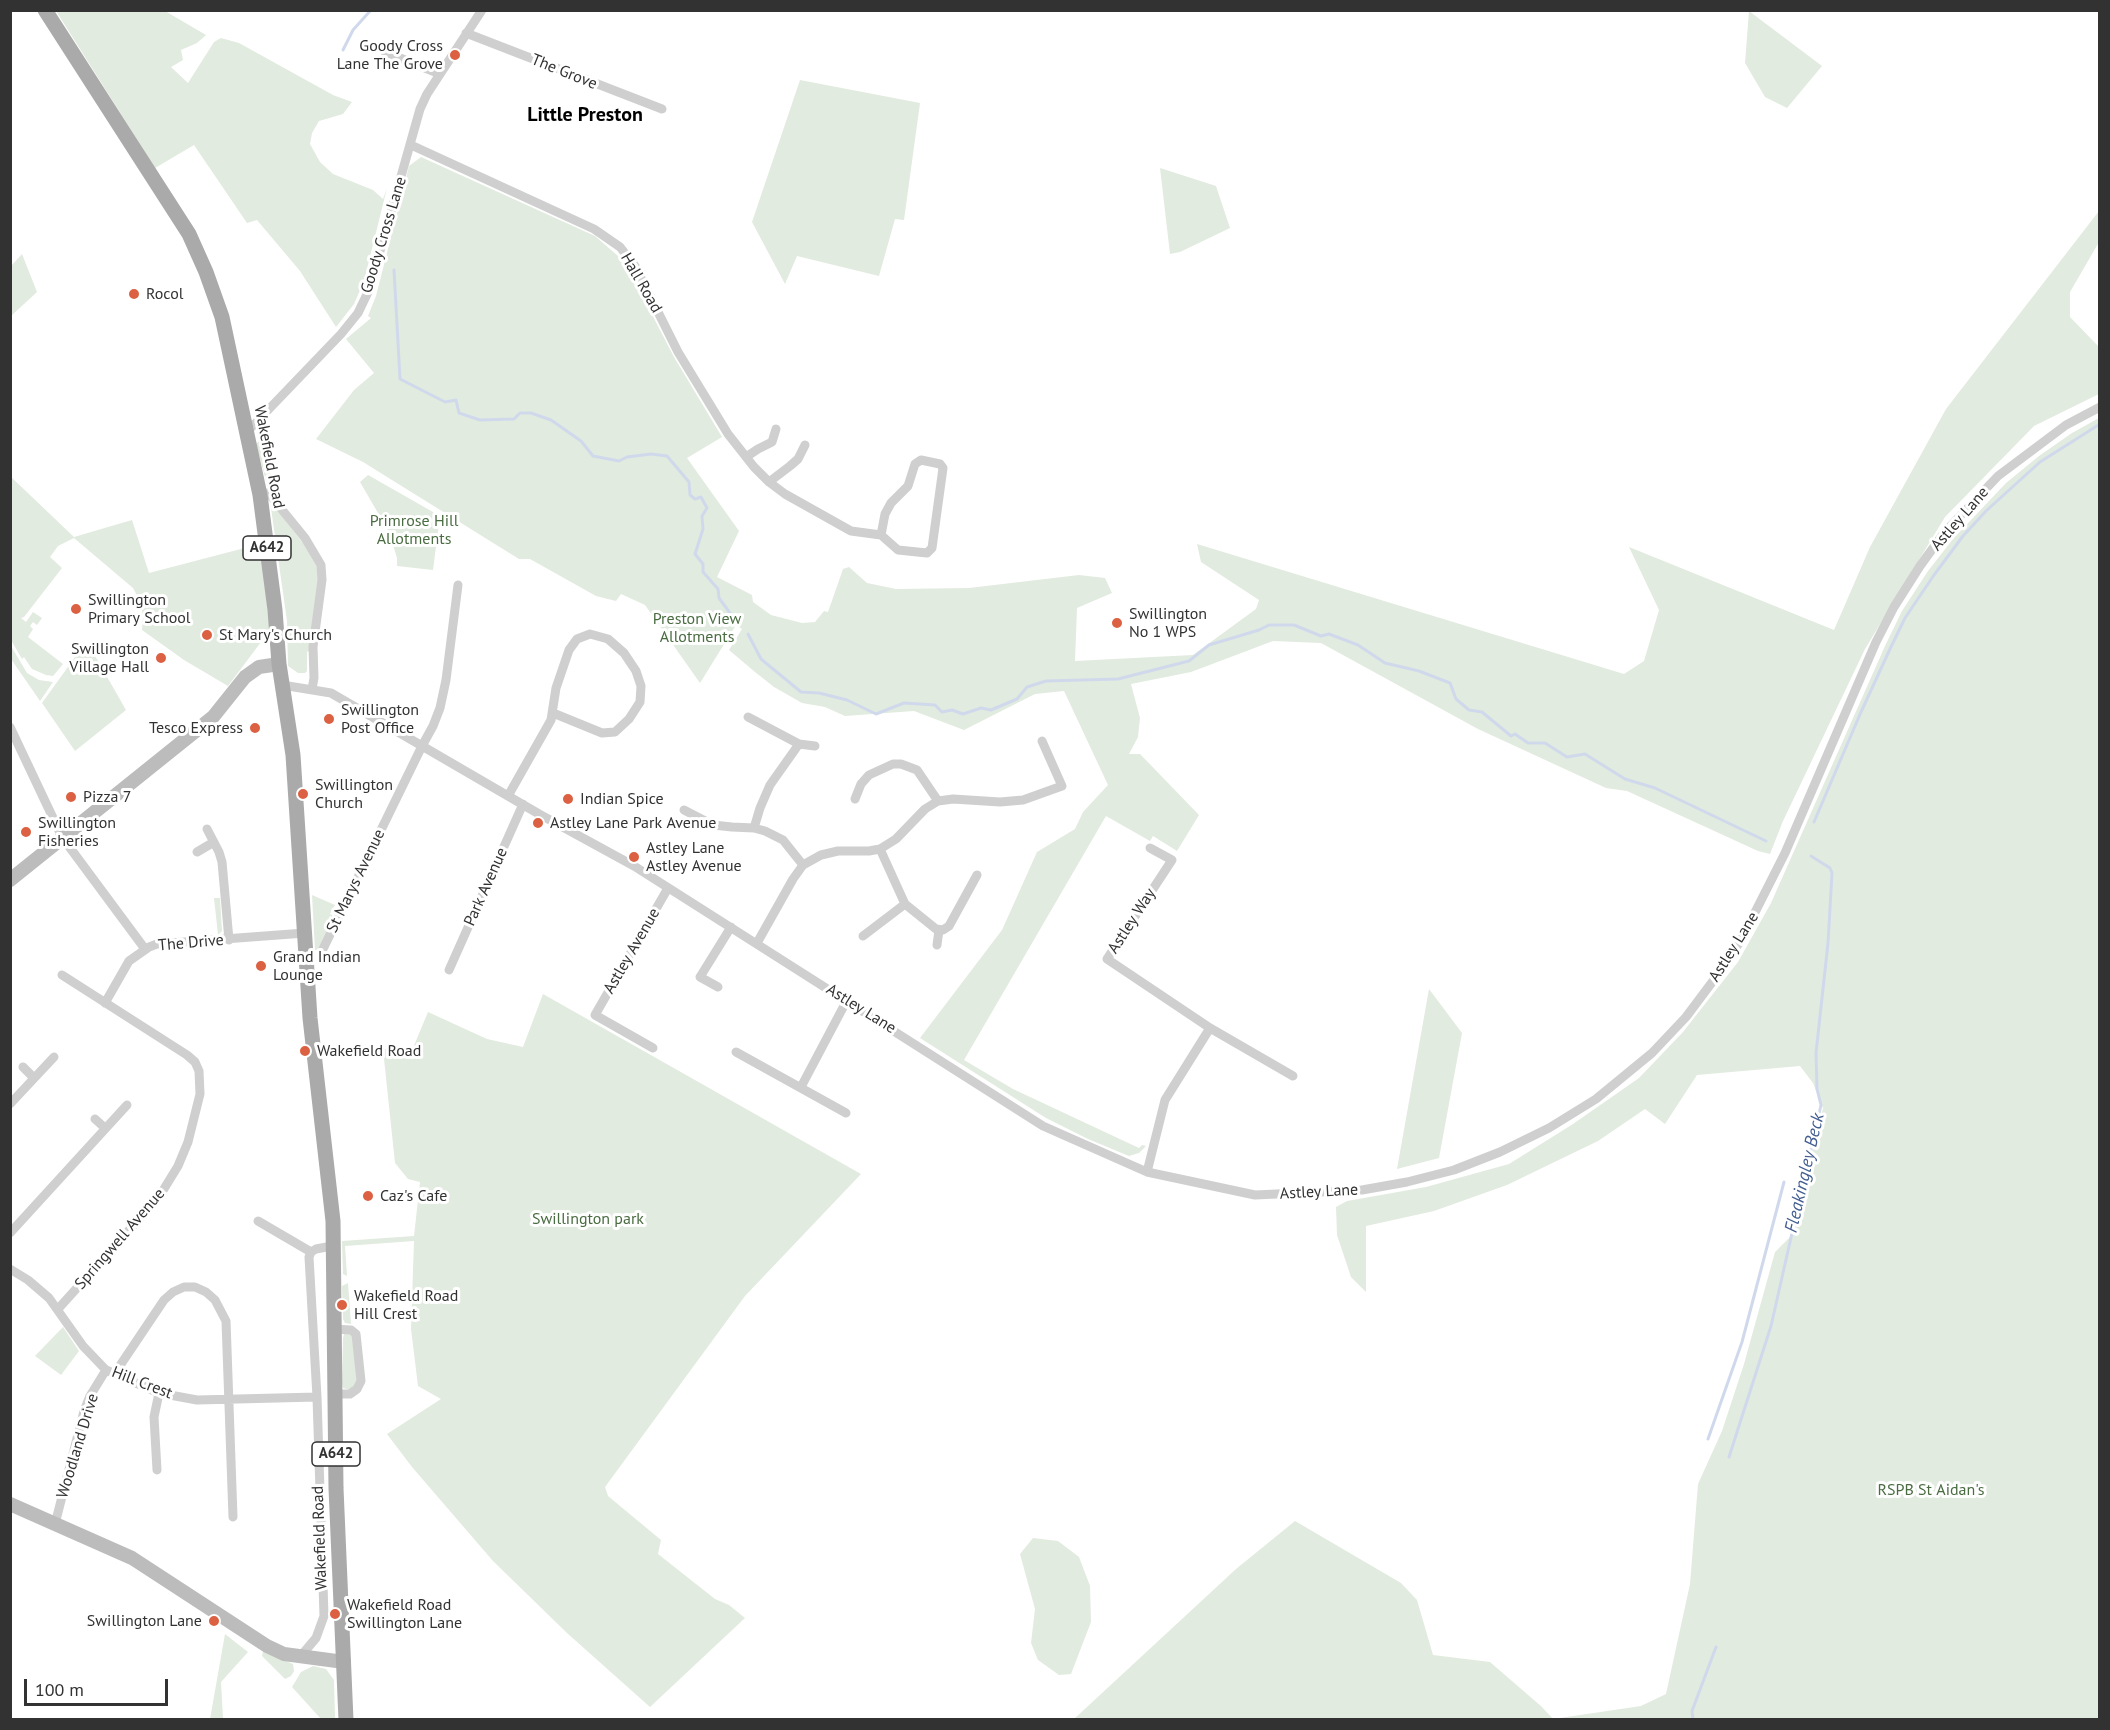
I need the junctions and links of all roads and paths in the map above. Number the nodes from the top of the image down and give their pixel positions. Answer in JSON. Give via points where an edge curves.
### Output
{"nodes":[{"id":1,"x":45,"y":10,"type":"edge"},
{"id":2,"x":482,"y":10,"type":"edge"},
{"id":3,"x":466,"y":33,"type":"junction"},
{"id":4,"x":385,"y":52,"type":"dead end"},
{"id":5,"x":440,"y":74,"type":"junction"},
{"id":6,"x":662,"y":110,"type":"dead end"},
{"id":7,"x":411,"y":145,"type":"junction"},
{"id":8,"x":2100,"y":407,"type":"edge"},
{"id":9,"x":776,"y":429,"type":"dead end"},
{"id":10,"x":246,"y":433,"type":"junction"},
{"id":11,"x":804,"y":445,"type":"dead end"},
{"id":12,"x":746,"y":457,"type":"junction"},
{"id":13,"x":769,"y":482,"type":"junction"},
{"id":14,"x":260,"y":495,"type":"junction"},
{"id":15,"x":881,"y":535,"type":"junction"},
{"id":16,"x":458,"y":585,"type":"dead end"},
{"id":17,"x":279,"y":663,"type":"junction"},
{"id":18,"x":282,"y":685,"type":"junction"},
{"id":19,"x":312,"y":689,"type":"junction"},
{"id":20,"x":553,"y":713,"type":"junction"},
{"id":21,"x":748,"y":717,"type":"dead end"},
{"id":22,"x":10,"y":727,"type":"edge"},
{"id":23,"x":1042,"y":741,"type":"dead end"},
{"id":24,"x":799,"y":744,"type":"junction"},
{"id":25,"x":422,"y":746,"type":"junction"},
{"id":26,"x":815,"y":746,"type":"dead end"},
{"id":27,"x":508,"y":796,"type":"junction"},
{"id":28,"x":855,"y":799,"type":"dead end"},
{"id":29,"x":938,"y":801,"type":"junction"},
{"id":30,"x":523,"y":804,"type":"junction"},
{"id":31,"x":684,"y":810,"type":"dead end"},
{"id":32,"x":754,"y":828,"type":"junction"},
{"id":33,"x":207,"y":829,"type":"dead end"},
{"id":34,"x":62,"y":837,"type":"junction"},
{"id":35,"x":214,"y":842,"type":"junction"},
{"id":36,"x":1150,"y":848,"type":"dead end"},
{"id":37,"x":880,"y":849,"type":"junction"},
{"id":38,"x":197,"y":852,"type":"dead end"},
{"id":39,"x":803,"y":865,"type":"junction"},
{"id":40,"x":977,"y":875,"type":"dead end"},
{"id":41,"x":10,"y":880,"type":"edge"},
{"id":42,"x":668,"y":888,"type":"junction"},
{"id":43,"x":905,"y":904,"type":"junction"},
{"id":44,"x":731,"y":927,"type":"junction"},
{"id":45,"x":939,"y":930,"type":"junction"},
{"id":46,"x":305,"y":933,"type":"junction"},
{"id":47,"x":863,"y":936,"type":"dead end"},
{"id":48,"x":229,"y":940,"type":"junction"},
{"id":49,"x":757,"y":943,"type":"junction"},
{"id":50,"x":938,"y":945,"type":"dead end"},
{"id":51,"x":145,"y":949,"type":"junction"},
{"id":52,"x":322,"y":951,"type":"dead end"},
{"id":53,"x":449,"y":970,"type":"dead end"},
{"id":54,"x":62,"y":975,"type":"dead end"},
{"id":55,"x":718,"y":987,"type":"dead end"},
{"id":56,"x":847,"y":1000,"type":"junction"},
{"id":57,"x":105,"y":1003,"type":"junction"},
{"id":58,"x":1210,"y":1028,"type":"junction"},
{"id":59,"x":653,"y":1048,"type":"dead end"},
{"id":60,"x":736,"y":1052,"type":"dead end"},
{"id":61,"x":54,"y":1057,"type":"dead end"},
{"id":62,"x":22,"y":1067,"type":"dead end"},
{"id":63,"x":1293,"y":1076,"type":"dead end"},
{"id":64,"x":34,"y":1078,"type":"junction"},
{"id":65,"x":801,"y":1087,"type":"junction"},
{"id":66,"x":10,"y":1104,"type":"edge"},
{"id":67,"x":127,"y":1105,"type":"dead end"},
{"id":68,"x":846,"y":1113,"type":"dead end"},
{"id":69,"x":95,"y":1119,"type":"dead end"},
{"id":70,"x":105,"y":1128,"type":"junction"},
{"id":71,"x":1147,"y":1172,"type":"junction"},
{"id":72,"x":258,"y":1221,"type":"dead end"},
{"id":73,"x":10,"y":1233,"type":"edge"},
{"id":74,"x":332,"y":1246,"type":"junction"},
{"id":75,"x":311,"y":1252,"type":"junction"},
{"id":76,"x":13,"y":1274,"type":"edge"},
{"id":77,"x":58,"y":1309,"type":"junction"},
{"id":78,"x":333,"y":1329,"type":"junction"},
{"id":79,"x":110,"y":1372,"type":"junction"},
{"id":80,"x":159,"y":1393,"type":"junction"},
{"id":81,"x":334,"y":1394,"type":"junction"},
{"id":82,"x":317,"y":1397,"type":"junction"},
{"id":83,"x":228,"y":1399,"type":"junction"},
{"id":84,"x":157,"y":1470,"type":"dead end"},
{"id":85,"x":10,"y":1504,"type":"edge"},
{"id":86,"x":233,"y":1517,"type":"dead end"},
{"id":87,"x":55,"y":1524,"type":"junction"},
{"id":88,"x":300,"y":1657,"type":"junction"},
{"id":89,"x":344,"y":1662,"type":"junction"},
{"id":90,"x":346,"y":1719,"type":"edge"}],
"edges":[{"from":1,"to":10,"type":"main road","name":"Wakefield Road","number":"A642","via":[[189,234],[222,316]]},
{"from":2,"to":3,"type":"street","name":"Goody Cross Lane"},
{"from":3,"to":5,"type":"street","name":"Goody Cross Lane"},
{"from":3,"to":6,"type":"street","name":"The Grove"},
{"from":4,"to":5,"type":"street"},
{"from":5,"to":7,"type":"street","name":"Goody Cross Lane","via":[[420,109]]},
{"from":7,"to":10,"type":"street","name":"Goody Cross Lane","via":[[369,290],[358,313]]},
{"from":7,"to":12,"type":"street","name":"Hall Road","via":[[594,229],[620,247],[635,266],[699,388]]},
{"from":8,"to":71,"type":"street","name":"Astley Lane","via":[[2033,448],[1998,477],[1944,533],[1894,607],[1876,642],[1785,853],[1741,940],[1686,1017],[1652,1053],[1596,1100],[1550,1128],[1454,1170],[1362,1190],[1255,1195]]},
{"from":9,"to":12,"type":"street","via":[[772,442]]},
{"from":10,"to":14,"type":"main road","name":"Wakefield Road","number":"A642"},
{"from":11,"to":13,"type":"street","via":[[798,459]]},
{"from":12,"to":13,"type":"street","name":"Hall Road"},
{"from":13,"to":15,"type":"street","name":"Hall Road","via":[[851,531]]},
{"from":14,"to":17,"type":"main road","name":"Wakefield Road","number":"A642"},
{"from":14,"to":19,"type":"street","via":[[270,495],[321,565]]},
{"from":15,"to":15,"type":"street","via":[[898,550],[925,554],[931,551],[943,468],[940,464],[921,460],[915,464],[908,486],[885,514]]},
{"from":16,"to":25,"type":"street","name":"St Marys Avenue","via":[[440,708]]},
{"from":17,"to":18,"type":"main road","name":"Wakefield Road","number":"A642"},
{"from":17,"to":34,"type":"street","via":[[260,667],[245,677],[213,717]]},
{"from":18,"to":19,"type":"street","name":"Astley Lane"},
{"from":18,"to":46,"type":"main road","name":"Wakefield Road","number":"A642","via":[[293,755]]},
{"from":19,"to":25,"type":"street","name":"Astley Lane","via":[[331,693]]},
{"from":20,"to":20,"type":"street","via":[[556,688],[569,650],[578,639],[596,634],[624,652],[639,678],[641,694],[629,719],[615,732],[602,734]]},
{"from":20,"to":27,"type":"street"},
{"from":21,"to":24,"type":"street"},
{"from":22,"to":34,"type":"street","name":"The Drive"},
{"from":23,"to":29,"type":"street","via":[[1063,789],[1023,800]]},
{"from":24,"to":26,"type":"street"},
{"from":24,"to":32,"type":"street","via":[[770,785]]},
{"from":25,"to":27,"type":"street","name":"Astley Lane"},
{"from":25,"to":52,"type":"street","name":"St Marys Avenue"},
{"from":27,"to":30,"type":"street","name":"Astley Lane"},
{"from":28,"to":29,"type":"street","via":[[869,775],[901,764],[917,770]]},
{"from":29,"to":37,"type":"street"},
{"from":30,"to":42,"type":"street","name":"Astley Lane"},
{"from":30,"to":53,"type":"street","name":"Park Avenue"},
{"from":31,"to":32,"type":"street","via":[[713,825]]},
{"from":32,"to":39,"type":"street","via":[[783,840]]},
{"from":33,"to":35,"type":"street"},
{"from":34,"to":41,"type":"street"},
{"from":34,"to":51,"type":"street","name":"The Drive"},
{"from":35,"to":38,"type":"street"},
{"from":35,"to":48,"type":"street","via":[[222,862]]},
{"from":36,"to":58,"type":"street","name":"Astley Way","via":[[1172,860],[1107,959]]},
{"from":37,"to":39,"type":"street","via":[[838,851]]},
{"from":37,"to":43,"type":"street"},
{"from":39,"to":49,"type":"street"},
{"from":40,"to":45,"type":"street","via":[[949,926]]},
{"from":42,"to":44,"type":"street","name":"Astley Lane"},
{"from":42,"to":59,"type":"street","name":"Astley Avenue","via":[[595,1015]]},
{"from":43,"to":45,"type":"street"},
{"from":43,"to":47,"type":"street"},
{"from":44,"to":49,"type":"street","name":"Astley Lane"},
{"from":44,"to":55,"type":"street","via":[[700,977]]},
{"from":45,"to":50,"type":"street"},
{"from":46,"to":48,"type":"street","name":"The Drive"},
{"from":46,"to":74,"type":"main road","name":"Wakefield Road","number":"A642","via":[[311,965],[310,1018],[330,1183]]},
{"from":48,"to":51,"type":"street","name":"The Drive"},
{"from":49,"to":56,"type":"street","name":"Astley Lane"},
{"from":51,"to":57,"type":"street","via":[[129,962]]},
{"from":54,"to":57,"type":"street","name":"Springwell Avenue"},
{"from":56,"to":65,"type":"street"},
{"from":56,"to":71,"type":"street","name":"Astley Lane","via":[[1043,1126]]},
{"from":57,"to":77,"type":"street","name":"Springwell Avenue","via":[[195,1062],[200,1094],[188,1142],[159,1197]]},
{"from":58,"to":63,"type":"street","name":"Astley Way"},
{"from":58,"to":71,"type":"street","via":[[1165,1100]]},
{"from":60,"to":65,"type":"street"},
{"from":61,"to":64,"type":"street"},
{"from":62,"to":64,"type":"street"},
{"from":64,"to":66,"type":"street"},
{"from":65,"to":68,"type":"street"},
{"from":67,"to":70,"type":"street"},
{"from":69,"to":70,"type":"street"},
{"from":70,"to":73,"type":"street"},
{"from":72,"to":75,"type":"street"},
{"from":74,"to":75,"type":"street"},
{"from":74,"to":78,"type":"main road","name":"Wakefield Road","number":"A642"},
{"from":75,"to":82,"type":"street","name":"Wakefield Road"},
{"from":76,"to":77,"type":"street","name":"Hill Crest","via":[[40,1289]]},
{"from":77,"to":79,"type":"street","name":"Hill Crest","via":[[83,1346]]},
{"from":78,"to":81,"type":"main road","name":"Wakefield Road","number":"A642"},
{"from":78,"to":81,"type":"street","via":[[356,1334],[361,1381],[350,1394]]},
{"from":79,"to":80,"type":"street","name":"Hill Crest"},
{"from":79,"to":83,"type":"street","name":"Woodland Drive","via":[[164,1300],[184,1287],[195,1287],[215,1300],[226,1321]]},
{"from":79,"to":87,"type":"street","name":"Woodland Drive","via":[[90,1396],[84,1411]]},
{"from":80,"to":83,"type":"street","name":"Hill Crest","via":[[197,1400]]},
{"from":80,"to":84,"type":"street","via":[[154,1417]]},
{"from":81,"to":89,"type":"main road","name":"Wakefield Road","number":"A642"},
{"from":82,"to":83,"type":"street","name":"Hill Crest"},
{"from":82,"to":88,"type":"street","name":"Wakefield Road","via":[[324,1616],[316,1638]]},
{"from":83,"to":86,"type":"street"},
{"from":85,"to":87,"type":"street"},
{"from":87,"to":88,"type":"street","via":[[132,1558],[267,1646]]},
{"from":88,"to":89,"type":"street"},
{"from":89,"to":90,"type":"main road","name":"Wakefield Road","number":"A642"}]}
